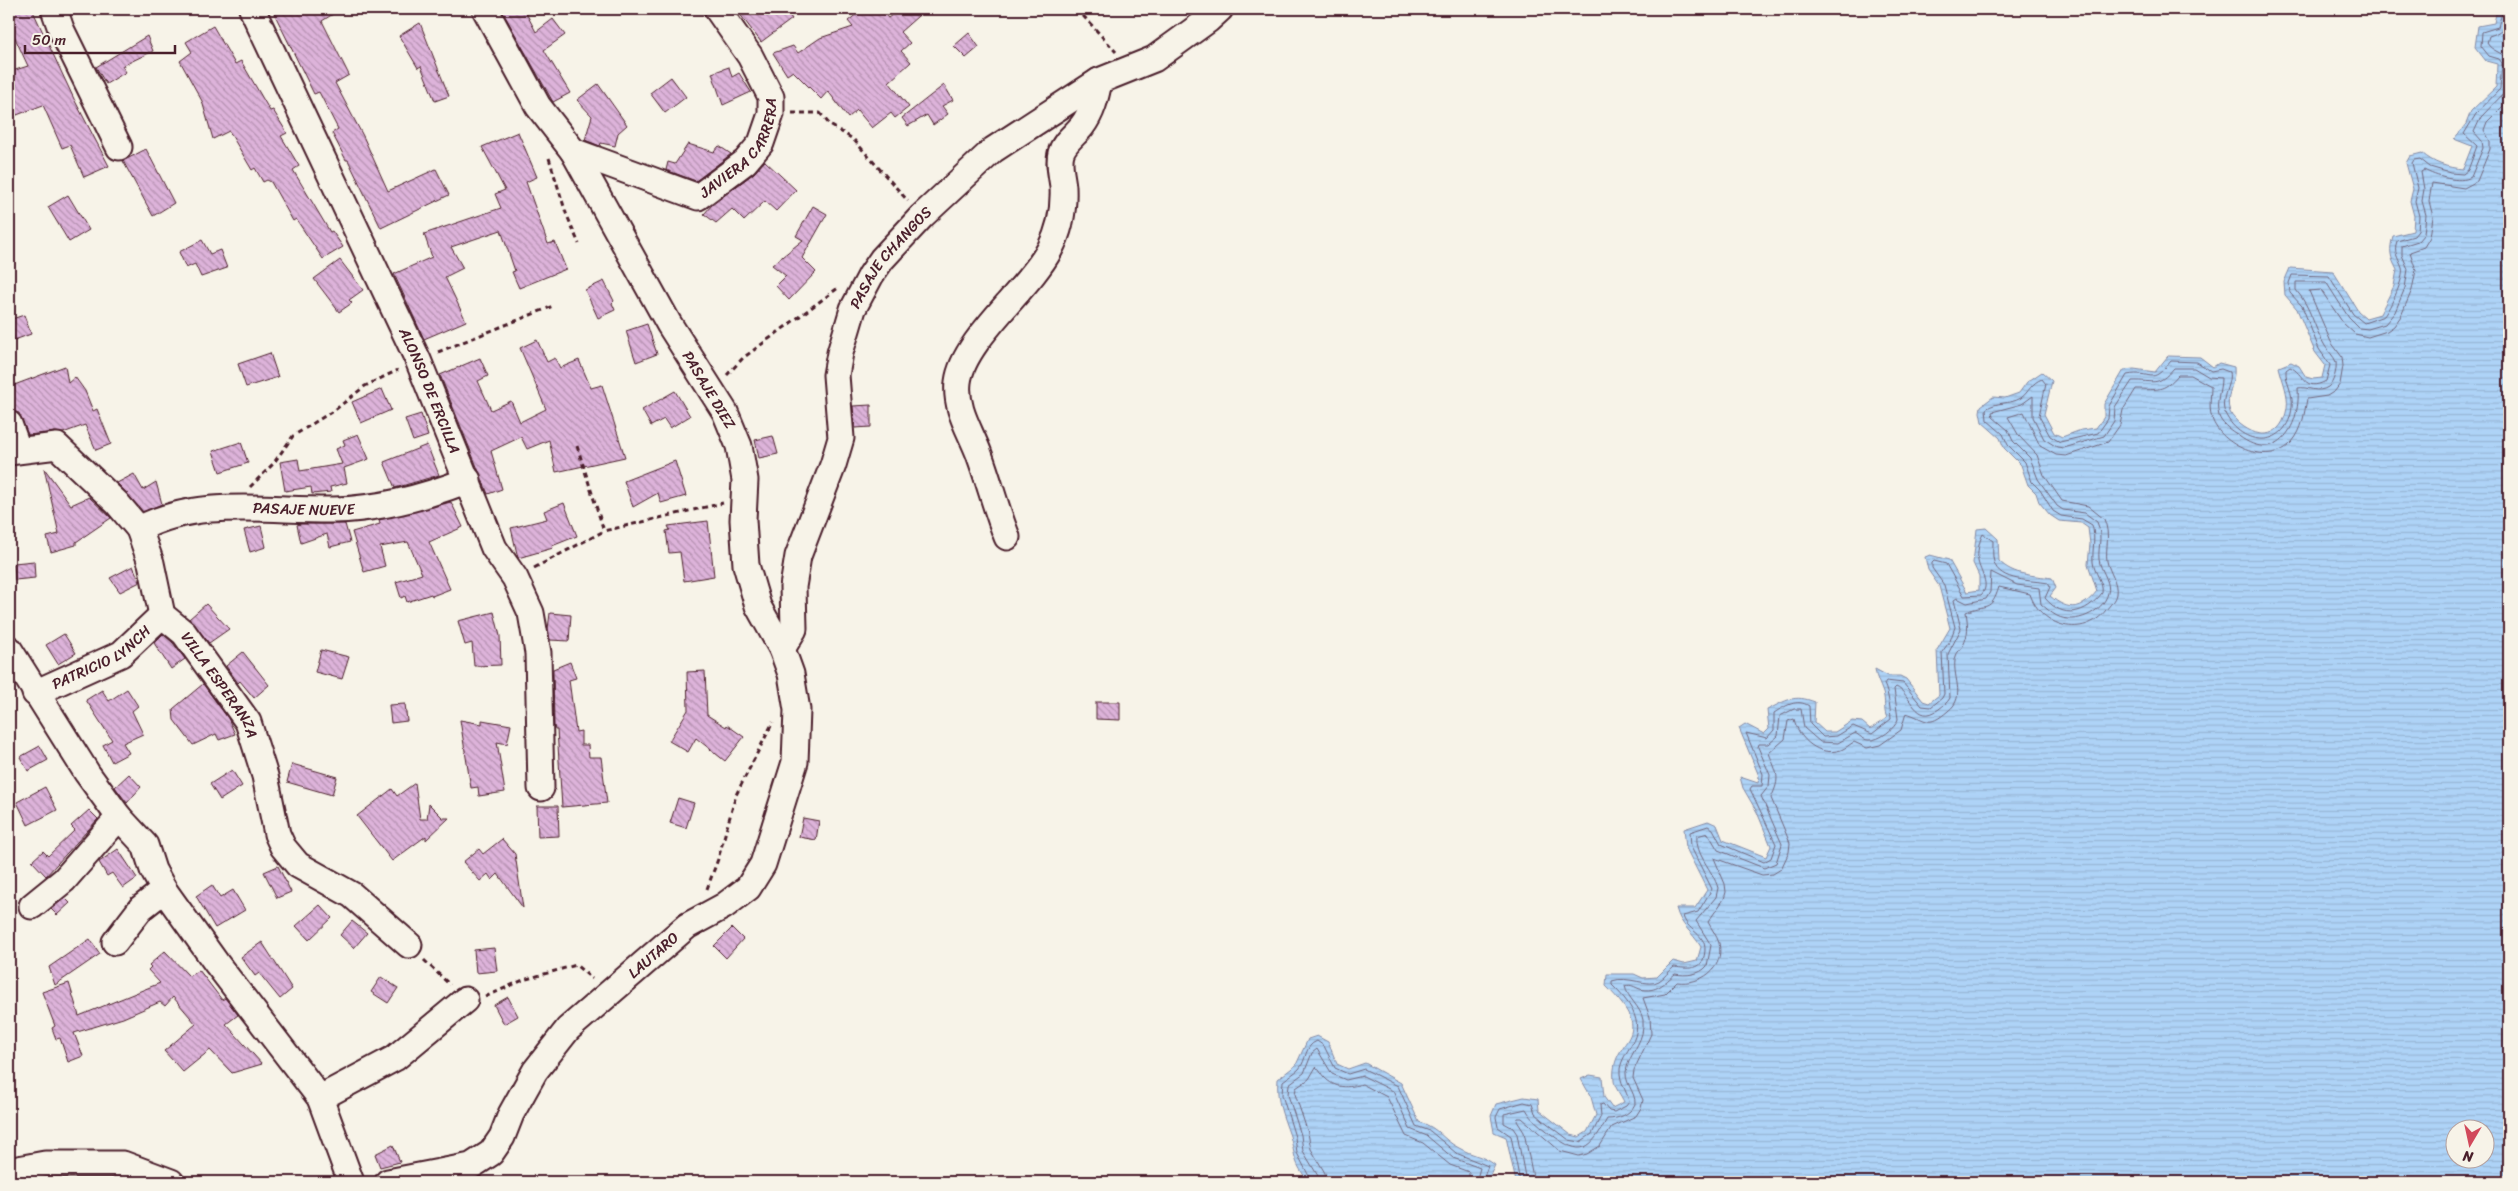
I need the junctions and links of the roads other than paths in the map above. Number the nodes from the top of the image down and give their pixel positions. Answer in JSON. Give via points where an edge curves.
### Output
{"nodes":[{"id":1,"x":54,"y":9,"type":"edge"},
{"id":2,"x":252,"y":9,"type":"edge"},
{"id":3,"x":485,"y":9,"type":"edge"},
{"id":4,"x":717,"y":9,"type":"edge"},
{"id":5,"x":1220,"y":9,"type":"edge"},
{"id":6,"x":1100,"y":81,"type":"junction"},
{"id":7,"x":119,"y":147,"type":"dead end"},
{"id":8,"x":573,"y":151,"type":"junction"},
{"id":9,"x":9,"y":424,"type":"edge"},
{"id":10,"x":13,"y":450,"type":"edge"},
{"id":11,"x":468,"y":480,"type":"junction"},
{"id":12,"x":139,"y":529,"type":"junction"},
{"id":13,"x":1007,"y":536,"type":"dead end"},
{"id":14,"x":162,"y":615,"type":"junction"},
{"id":15,"x":9,"y":649,"type":"edge"},
{"id":16,"x":782,"y":649,"type":"junction"},
{"id":17,"x":35,"y":692,"type":"junction"},
{"id":18,"x":542,"y":788,"type":"dead end"},
{"id":19,"x":119,"y":817,"type":"junction"},
{"id":20,"x":164,"y":890,"type":"junction"},
{"id":21,"x":32,"y":906,"type":"dead end"},
{"id":22,"x":115,"y":942,"type":"dead end"},
{"id":23,"x":409,"y":945,"type":"road end"},
{"id":24,"x":465,"y":1000,"type":"road end"},
{"id":25,"x":320,"y":1098,"type":"junction"},
{"id":26,"x":9,"y":1174,"type":"edge"},
{"id":27,"x":171,"y":1182,"type":"edge"},
{"id":28,"x":351,"y":1182,"type":"edge"},
{"id":29,"x":388,"y":1182,"type":"edge"}],
"edges":[{"from":1,"to":7,"type":"street"},
{"from":2,"to":11,"type":"street","name":"ALONSO DE ERCILLA","via":[[418,360]]},
{"from":3,"to":8,"type":"street","via":[[538,106]]},
{"from":4,"to":8,"type":"street","name":"JAVIERA CARRERA","via":[[750,56],[771,97],[771,114],[761,143],[744,162],[698,197]]},
{"from":5,"to":6,"type":"street","name":"PASAJE CHANGOS","via":[[1154,59]]},
{"from":6,"to":13,"type":"street","via":[[1090,113],[1061,154],[1063,204],[1050,249],[973,347],[958,380],[962,416],[980,456],[992,500]]},
{"from":6,"to":16,"type":"street","name":"PASAJE CHANGOS","via":[[993,150],[922,216],[871,275],[845,331],[836,375],[841,438],[798,556],[793,587],[794,629]]},
{"from":8,"to":16,"type":"street","name":"PASAJE DIEZ","via":[[669,324],[724,412],[739,446],[743,463],[746,565],[758,606]]},
{"from":9,"to":10,"type":"street"},
{"from":10,"to":12,"type":"street","via":[[57,446],[117,503]]},
{"from":11,"to":12,"type":"street","name":"PASAJE NUEVE","via":[[416,498],[363,508],[211,508],[169,515]]},
{"from":11,"to":18,"type":"street","name":"ALONSO DE ERCILLA","via":[[494,548],[524,595],[536,633]]},
{"from":12,"to":14,"type":"street","via":[[151,563]]},
{"from":14,"to":17,"type":"street","name":"PATRICIO LYNCH","via":[[121,654]]},
{"from":14,"to":23,"type":"street","name":"VILLA ESPERANZA","via":[[184,633],[248,722],[265,776],[277,834],[290,858],[352,895]]},
{"from":15,"to":17,"type":"street"},
{"from":16,"to":29,"type":"street","name":"LAUTARO","via":[[795,692],[798,736],[795,762],[763,864],[752,882],[737,898],[687,926],[587,1011],[550,1049],[522,1092],[502,1137],[491,1153],[471,1166]]},
{"from":17,"to":19,"type":"street"},
{"from":19,"to":20,"type":"street","via":[[145,845]]},
{"from":19,"to":21,"type":"street","via":[[64,880]]},
{"from":20,"to":22,"type":"street","via":[[141,908]]},
{"from":20,"to":25,"type":"street"},
{"from":24,"to":25,"type":"street","via":[[395,1058]]},
{"from":25,"to":28,"type":"street"},
{"from":26,"to":27,"type":"street","via":[[46,1164],[123,1164]]}]}
